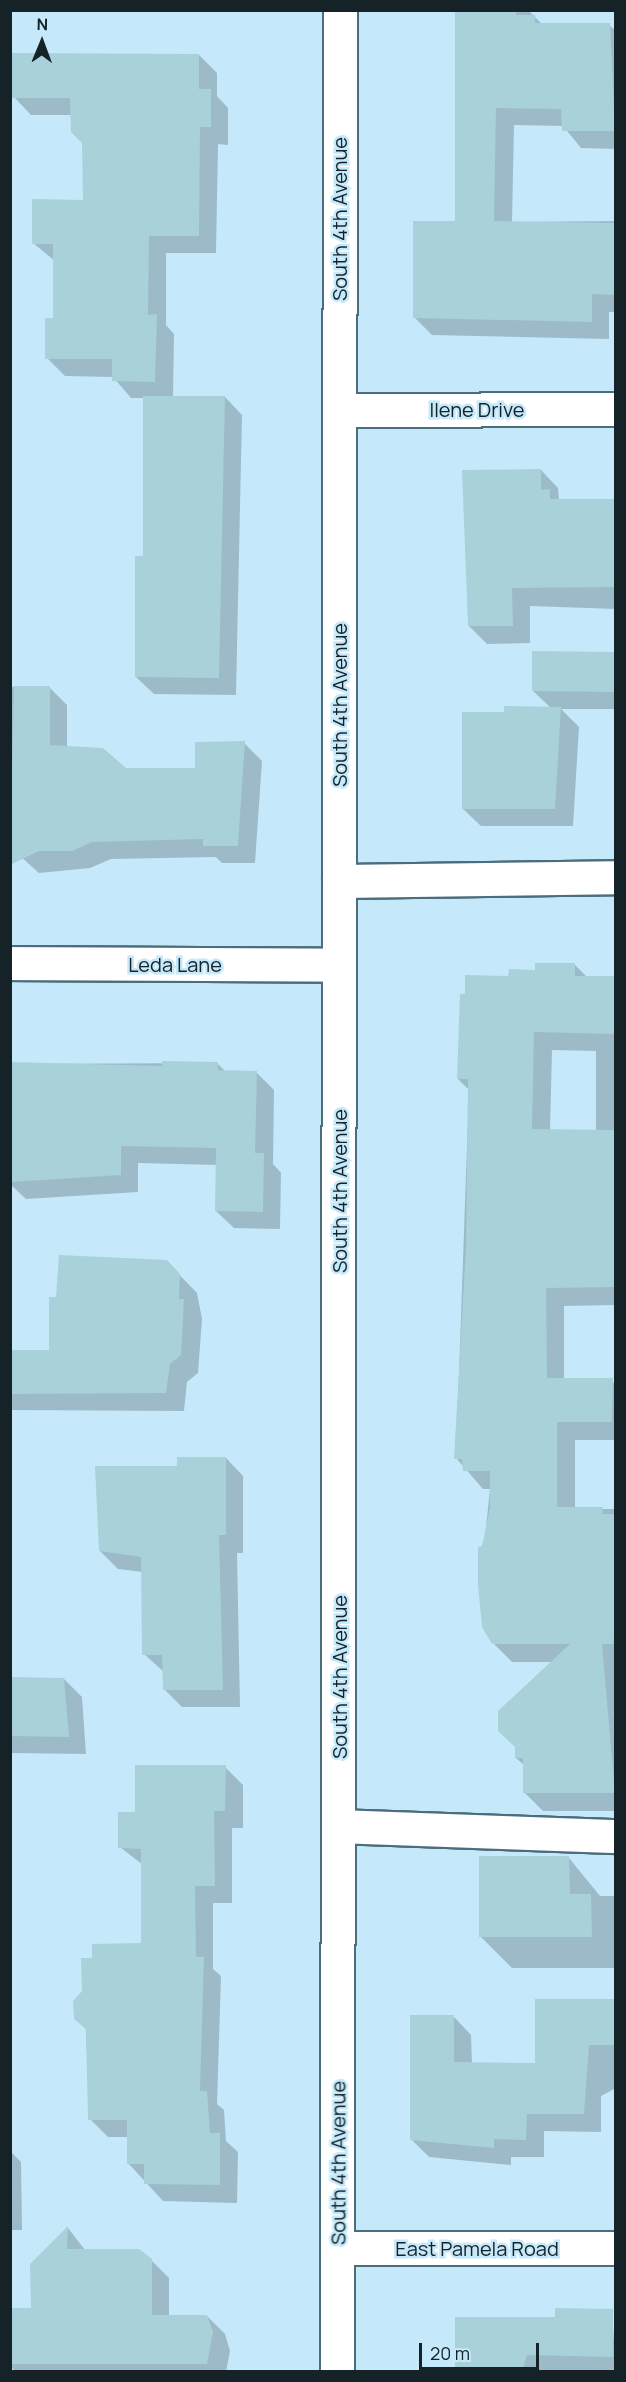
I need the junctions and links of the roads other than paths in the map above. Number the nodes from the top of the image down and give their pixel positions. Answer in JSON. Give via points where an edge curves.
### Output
{"nodes":[{"id":1,"x":339,"y":10,"type":"edge"},
{"id":2,"x":615,"y":409,"type":"edge"},
{"id":3,"x":339,"y":410,"type":"junction"},
{"id":4,"x":615,"y":877,"type":"edge"},
{"id":5,"x":339,"y":881,"type":"junction"},
{"id":6,"x":10,"y":963,"type":"edge"},
{"id":7,"x":339,"y":965,"type":"junction"},
{"id":8,"x":339,"y":1826,"type":"junction"},
{"id":9,"x":615,"y":1836,"type":"edge"},
{"id":10,"x":338,"y":2248,"type":"junction"},
{"id":11,"x":615,"y":2248,"type":"edge"},
{"id":12,"x":338,"y":2372,"type":"edge"}],
"edges":[{"from":1,"to":3,"type":"street","name":"South 4th Avenue"},
{"from":2,"to":3,"type":"street","name":"Ilene Drive"},
{"from":3,"to":5,"type":"street","name":"South 4th Avenue"},
{"from":4,"to":5,"type":"street"},
{"from":5,"to":7,"type":"street","name":"South 4th Avenue"},
{"from":6,"to":7,"type":"street","name":"Leda Lane"},
{"from":7,"to":8,"type":"street","name":"South 4th Avenue"},
{"from":8,"to":9,"type":"street"},
{"from":8,"to":10,"type":"street","name":"South 4th Avenue"},
{"from":10,"to":11,"type":"street","name":"East Pamela Road"},
{"from":10,"to":12,"type":"street","name":"South 4th Avenue"}]}
